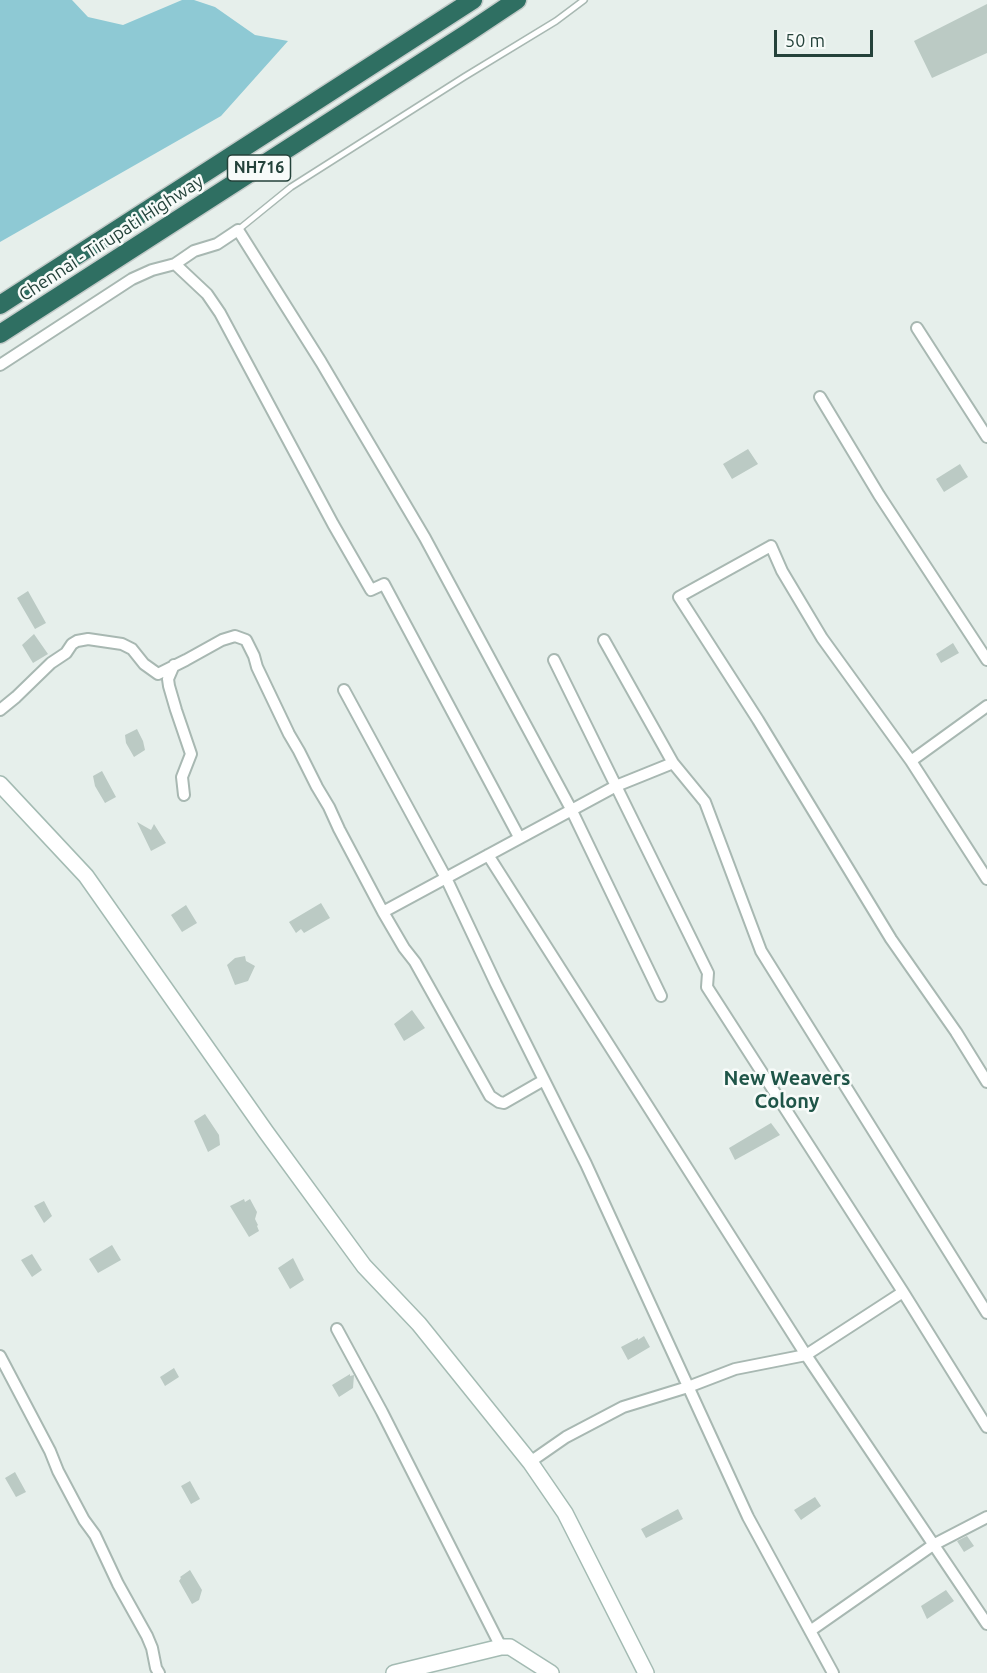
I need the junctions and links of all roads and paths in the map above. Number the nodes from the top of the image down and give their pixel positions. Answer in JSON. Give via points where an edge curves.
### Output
{"nodes":[{"id":1,"x":473,"y":0,"type":"edge"},
{"id":2,"x":517,"y":0,"type":"edge"},
{"id":3,"x":585,"y":0,"type":"edge"},
{"id":4,"x":238,"y":230,"type":"junction"},
{"id":5,"x":175,"y":264,"type":"junction"},
{"id":6,"x":0,"y":305,"type":"edge"},
{"id":7,"x":917,"y":328,"type":"dead end"},
{"id":8,"x":0,"y":334,"type":"edge"},
{"id":9,"x":0,"y":365,"type":"edge"},
{"id":10,"x":820,"y":397,"type":"dead end"},
{"id":11,"x":987,"y":438,"type":"edge"},
{"id":12,"x":604,"y":640,"type":"dead end"},
{"id":13,"x":554,"y":660,"type":"dead end"},
{"id":14,"x":987,"y":660,"type":"edge"},
{"id":15,"x":174,"y":665,"type":"junction"},
{"id":16,"x":344,"y":690,"type":"dead end"},
{"id":17,"x":987,"y":706,"type":"edge"},
{"id":18,"x":0,"y":710,"type":"edge"},
{"id":19,"x":911,"y":761,"type":"junction"},
{"id":20,"x":673,"y":763,"type":"junction"},
{"id":21,"x":0,"y":784,"type":"edge"},
{"id":22,"x":616,"y":786,"type":"junction"},
{"id":23,"x":184,"y":795,"type":"dead end"},
{"id":24,"x":571,"y":809,"type":"junction"},
{"id":25,"x":519,"y":837,"type":"junction"},
{"id":26,"x":488,"y":855,"type":"junction"},
{"id":27,"x":446,"y":878,"type":"junction"},
{"id":28,"x":987,"y":879,"type":"edge"},
{"id":29,"x":383,"y":912,"type":"junction"},
{"id":30,"x":661,"y":996,"type":"dead end"},
{"id":31,"x":544,"y":1080,"type":"junction"},
{"id":32,"x":987,"y":1082,"type":"edge"},
{"id":33,"x":903,"y":1292,"type":"junction"},
{"id":34,"x":987,"y":1314,"type":"edge"},
{"id":35,"x":337,"y":1329,"type":"dead end"},
{"id":36,"x":806,"y":1355,"type":"junction"},
{"id":37,"x":0,"y":1356,"type":"edge"},
{"id":38,"x":688,"y":1387,"type":"junction"},
{"id":39,"x":987,"y":1427,"type":"edge"},
{"id":40,"x":530,"y":1462,"type":"junction"},
{"id":41,"x":987,"y":1517,"type":"edge"},
{"id":42,"x":933,"y":1545,"type":"junction"},
{"id":43,"x":987,"y":1624,"type":"edge"},
{"id":44,"x":810,"y":1631,"type":"junction"},
{"id":45,"x":501,"y":1647,"type":"junction"},
{"id":46,"x":159,"y":1673,"type":"edge"},
{"id":47,"x":394,"y":1673,"type":"edge"},
{"id":48,"x":551,"y":1673,"type":"edge"},
{"id":49,"x":646,"y":1673,"type":"edge"},
{"id":50,"x":833,"y":1673,"type":"edge"}],
"edges":[{"from":1,"to":6,"type":"highway","name":"Chennai - Tirupati Highway","number":"NH716"},
{"from":2,"to":8,"type":"highway","name":"Chennai - Tirupati Highway","number":"NH716"},
{"from":3,"to":4,"type":"lane","via":[[291,187]]},
{"from":4,"to":5,"type":"street","via":[[218,244],[194,250]]},
{"from":4,"to":24,"type":"street","via":[[425,538]]},
{"from":5,"to":9,"type":"street","via":[[132,279]]},
{"from":5,"to":25,"type":"street","via":[[220,312],[371,590],[384,584]]},
{"from":7,"to":11,"type":"street"},
{"from":10,"to":14,"type":"street"},
{"from":12,"to":20,"type":"street"},
{"from":13,"to":22,"type":"street"},
{"from":15,"to":18,"type":"street","via":[[158,674],[122,644],[77,640]]},
{"from":15,"to":23,"type":"street","via":[[169,686],[191,754],[182,777]]},
{"from":15,"to":29,"type":"street","via":[[222,640],[235,636],[246,640],[289,734]]},
{"from":16,"to":27,"type":"street"},
{"from":17,"to":19,"type":"street"},
{"from":19,"to":28,"type":"street"},
{"from":19,"to":32,"type":"street","via":[[822,638],[771,546],[679,597],[891,939]]},
{"from":20,"to":22,"type":"street"},
{"from":20,"to":34,"type":"street","via":[[705,802],[761,951]]},
{"from":21,"to":40,"type":"main road","via":[[86,876],[364,1266],[419,1324]]},
{"from":22,"to":24,"type":"street"},
{"from":22,"to":33,"type":"street","via":[[708,973],[707,987]]},
{"from":24,"to":25,"type":"street"},
{"from":24,"to":30,"type":"street"},
{"from":25,"to":26,"type":"street"},
{"from":26,"to":27,"type":"street"},
{"from":26,"to":36,"type":"street"},
{"from":27,"to":29,"type":"street"},
{"from":27,"to":31,"type":"street"},
{"from":29,"to":31,"type":"street","via":[[490,1096],[504,1103]]},
{"from":31,"to":38,"type":"street"},
{"from":33,"to":36,"type":"street"},
{"from":33,"to":39,"type":"street"},
{"from":35,"to":45,"type":"street"},
{"from":36,"to":38,"type":"street","via":[[735,1368]]},
{"from":36,"to":42,"type":"street"},
{"from":37,"to":46,"type":"street","via":[[147,1636]]},
{"from":38,"to":40,"type":"street","via":[[623,1407],[566,1437]]},
{"from":38,"to":44,"type":"street","via":[[748,1517]]},
{"from":40,"to":49,"type":"main road","via":[[565,1513]]},
{"from":41,"to":42,"type":"street"},
{"from":42,"to":43,"type":"street"},
{"from":42,"to":44,"type":"street"},
{"from":44,"to":50,"type":"street"},
{"from":45,"to":47,"type":"main road"},
{"from":45,"to":48,"type":"main road","via":[[510,1647]]}]}
